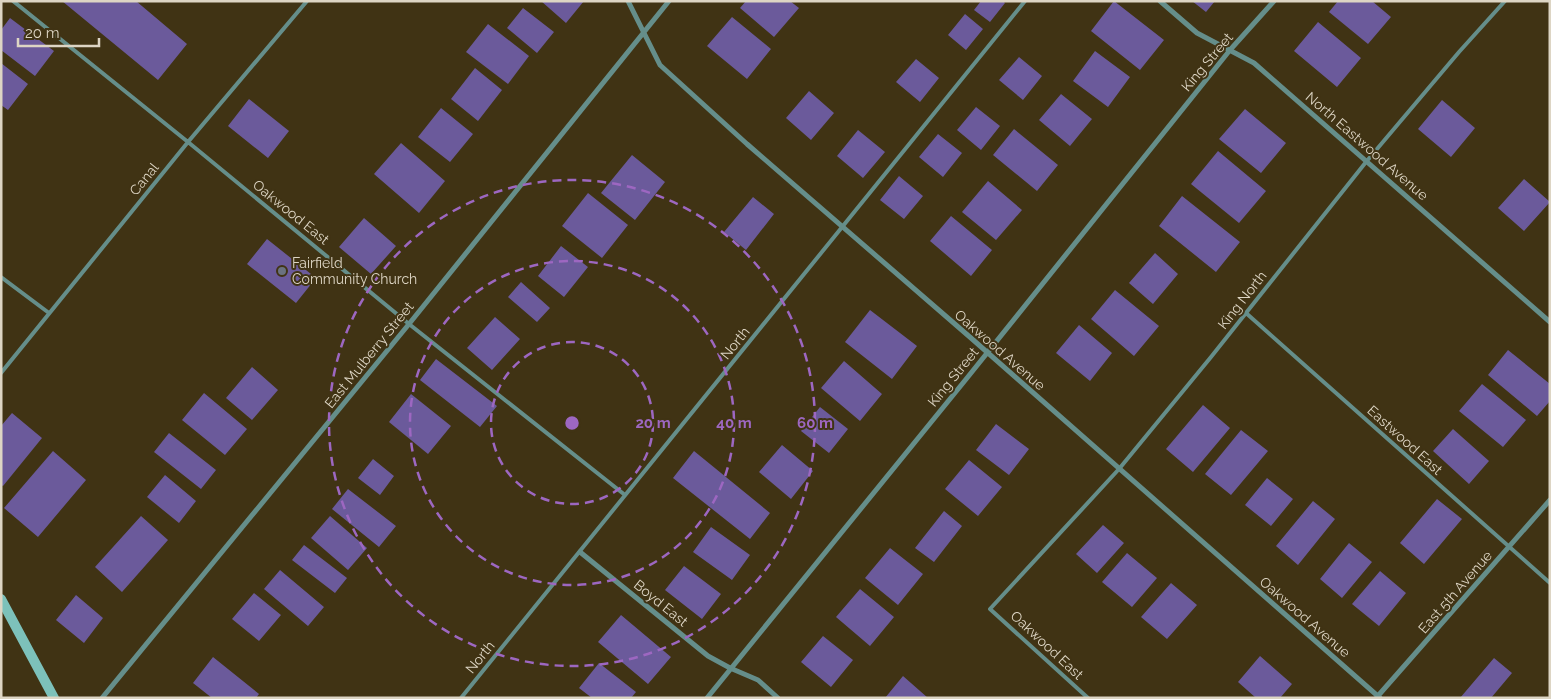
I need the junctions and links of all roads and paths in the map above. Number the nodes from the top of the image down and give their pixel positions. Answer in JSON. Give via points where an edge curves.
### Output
{"nodes":[{"id":1,"x":13,"y":1,"type":"edge"},
{"id":2,"x":307,"y":1,"type":"edge"},
{"id":3,"x":628,"y":1,"type":"edge"},
{"id":4,"x":669,"y":1,"type":"edge"},
{"id":5,"x":1025,"y":1,"type":"edge"},
{"id":6,"x":1160,"y":1,"type":"edge"},
{"id":7,"x":1274,"y":1,"type":"edge"},
{"id":8,"x":1506,"y":1,"type":"edge"},
{"id":9,"x":644,"y":32,"type":"junction"},
{"id":10,"x":1230,"y":50,"type":"junction"},
{"id":11,"x":188,"y":142,"type":"junction"},
{"id":12,"x":1366,"y":162,"type":"junction"},
{"id":13,"x":842,"y":227,"type":"junction"},
{"id":14,"x":1,"y":277,"type":"edge"},
{"id":15,"x":1246,"y":313,"type":"junction"},
{"id":16,"x":49,"y":314,"type":"junction"},
{"id":17,"x":1550,"y":322,"type":"edge"},
{"id":18,"x":409,"y":324,"type":"junction"},
{"id":19,"x":987,"y":352,"type":"junction"},
{"id":20,"x":1,"y":373,"type":"edge"},
{"id":21,"x":1119,"y":469,"type":"junction"},
{"id":22,"x":625,"y":495,"type":"junction"},
{"id":23,"x":1550,"y":500,"type":"edge"},
{"id":24,"x":1509,"y":548,"type":"junction"},
{"id":25,"x":580,"y":552,"type":"junction"},
{"id":26,"x":1550,"y":583,"type":"edge"},
{"id":27,"x":1,"y":599,"type":"edge"},
{"id":28,"x":990,"y":609,"type":"joint"},
{"id":29,"x":730,"y":668,"type":"junction"},
{"id":30,"x":1378,"y":697,"type":"edge"},
{"id":31,"x":54,"y":698,"type":"edge"},
{"id":32,"x":102,"y":698,"type":"edge"},
{"id":33,"x":461,"y":698,"type":"edge"},
{"id":34,"x":707,"y":698,"type":"edge"},
{"id":35,"x":778,"y":698,"type":"edge"},
{"id":36,"x":1088,"y":698,"type":"edge"}],
"edges":[{"from":1,"to":11,"type":"lane","name":"Oakwood East"},
{"from":2,"to":11,"type":"lane","name":"Canal"},
{"from":3,"to":9,"type":"street","name":"Oakwood Avenue"},
{"from":4,"to":9,"type":"street","name":"East Mulberry Street"},
{"from":5,"to":13,"type":"lane","name":"North"},
{"from":6,"to":10,"type":"street","name":"North Eastwood Avenue","via":[[1197,33]]},
{"from":7,"to":10,"type":"street","name":"King Street"},
{"from":8,"to":12,"type":"lane","name":"King North"},
{"from":9,"to":13,"type":"street","name":"Oakwood Avenue","via":[[660,65]]},
{"from":9,"to":18,"type":"street","name":"East Mulberry Street"},
{"from":10,"to":12,"type":"street","name":"North Eastwood Avenue","via":[[1254,63]]},
{"from":10,"to":19,"type":"street","name":"King Street"},
{"from":11,"to":16,"type":"lane","name":"Canal"},
{"from":11,"to":18,"type":"lane","name":"Oakwood East"},
{"from":12,"to":15,"type":"lane","name":"King North"},
{"from":12,"to":17,"type":"street","name":"North Eastwood Avenue"},
{"from":13,"to":19,"type":"street","name":"Oakwood Avenue"},
{"from":13,"to":22,"type":"lane","name":"North"},
{"from":14,"to":16,"type":"lane"},
{"from":15,"to":21,"type":"lane","name":"King North"},
{"from":15,"to":24,"type":"lane","name":"Eastwood East"},
{"from":16,"to":20,"type":"lane","name":"Canal"},
{"from":18,"to":22,"type":"lane","name":"Oakwood East"},
{"from":18,"to":32,"type":"street","name":"East Mulberry Street"},
{"from":19,"to":21,"type":"street","name":"Oakwood Avenue"},
{"from":19,"to":29,"type":"street","name":"King Street"},
{"from":21,"to":28,"type":"lane","name":"King North"},
{"from":21,"to":30,"type":"street","name":"Oakwood Avenue"},
{"from":22,"to":25,"type":"lane","name":"North"},
{"from":23,"to":24,"type":"street","name":"East 5th Avenue"},
{"from":24,"to":26,"type":"lane","name":"Eastwood East"},
{"from":24,"to":30,"type":"street","name":"East 5th Avenue"},
{"from":25,"to":29,"type":"street","name":"Boyd East","via":[[708,656]]},
{"from":25,"to":33,"type":"lane","name":"North"},
{"from":27,"to":31,"type":"main road"},
{"from":28,"to":36,"type":"lane","name":"Oakwood East"},
{"from":29,"to":34,"type":"street","name":"King Street"},
{"from":29,"to":35,"type":"street","name":"Boyd East","via":[[758,680]]}]}
